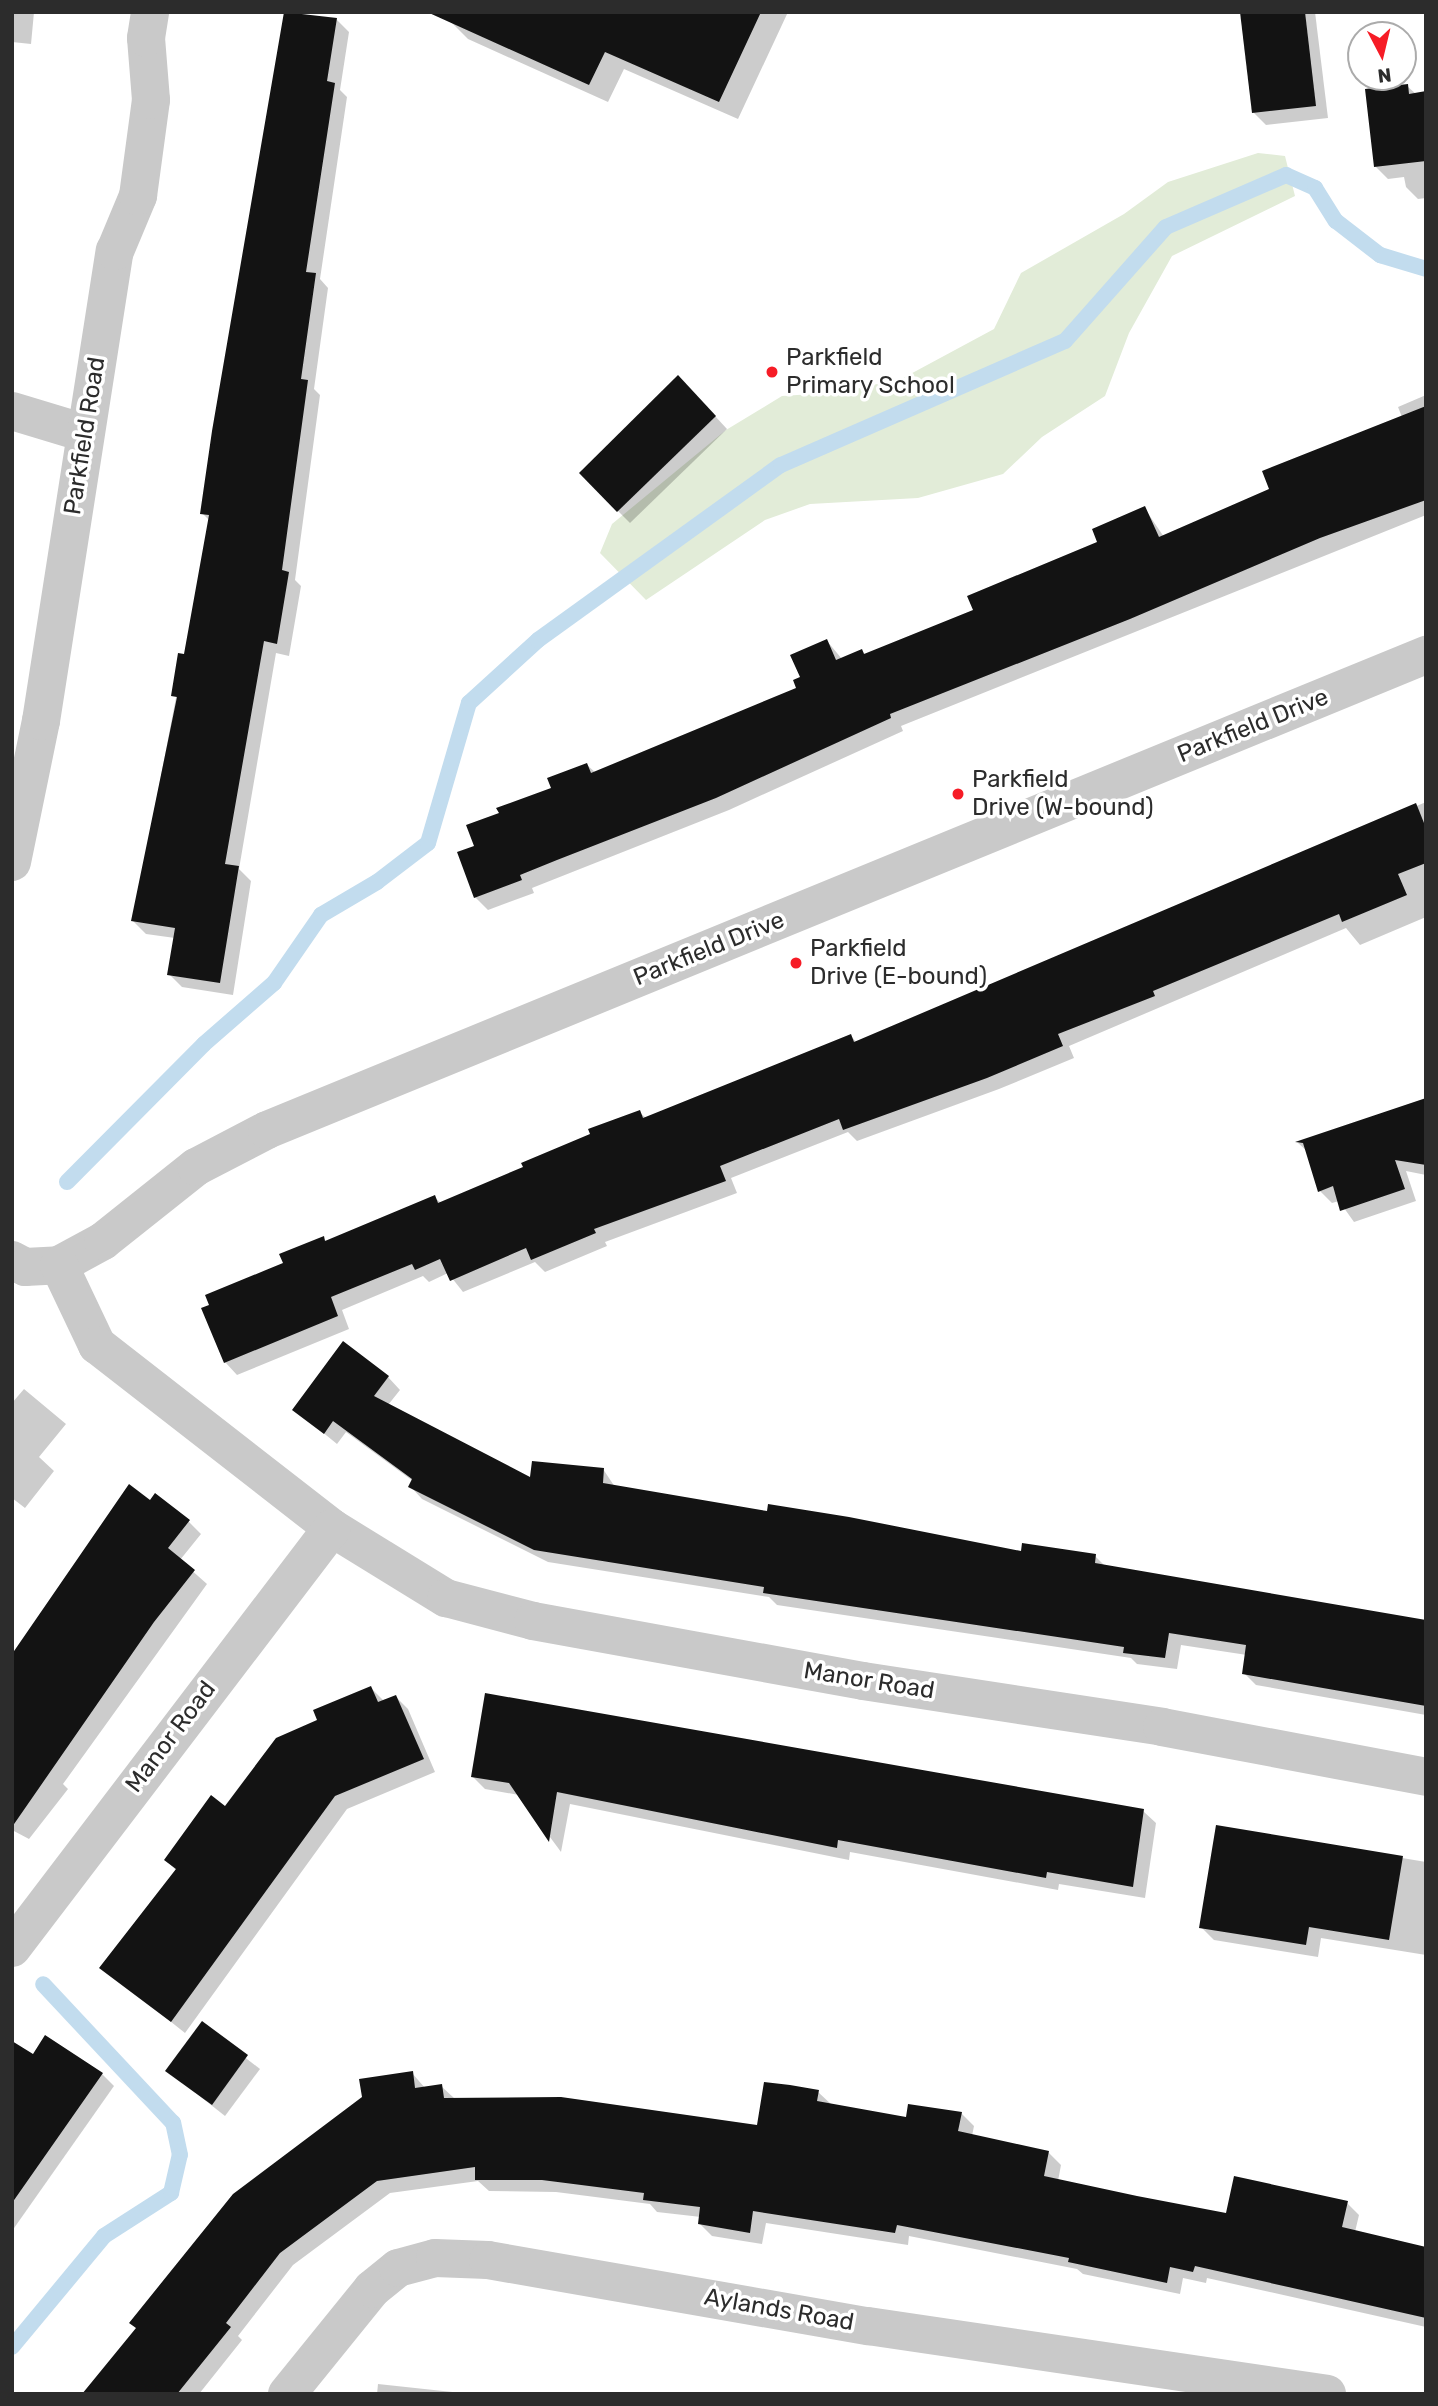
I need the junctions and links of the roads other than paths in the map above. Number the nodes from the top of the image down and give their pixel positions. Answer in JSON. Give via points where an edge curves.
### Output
{"nodes":[{"id":1,"x":150,"y":12,"type":"edge"},
{"id":2,"x":12,"y":411,"type":"edge"},
{"id":3,"x":85,"y":433,"type":"junction"},
{"id":4,"x":1426,"y":655,"type":"edge"},
{"id":5,"x":12,"y":862,"type":"edge"},
{"id":6,"x":12,"y":1261,"type":"edge"},
{"id":7,"x":59,"y":1265,"type":"junction"},
{"id":8,"x":332,"y":1528,"type":"junction"},
{"id":9,"x":1426,"y":1777,"type":"edge"},
{"id":10,"x":12,"y":1948,"type":"edge"},
{"id":11,"x":287,"y":2394,"type":"edge"},
{"id":12,"x":1327,"y":2394,"type":"edge"}],
"edges":[{"from":1,"to":3,"type":"street","name":"Parkfield Road","via":[[146,38],[151,100],[138,196],[115,251]]},
{"from":2,"to":3,"type":"street"},
{"from":3,"to":5,"type":"street","name":"Parkfield Road","via":[[41,721]]},
{"from":4,"to":7,"type":"street","name":"Parkfield Drive","via":[[267,1130],[196,1167],[103,1241]]},
{"from":6,"to":7,"type":"street","name":"Parkfield Drive","via":[[25,1267]]},
{"from":7,"to":8,"type":"street","name":"Manor Road","via":[[97,1345]]},
{"from":8,"to":9,"type":"street","name":"Manor Road","via":[[446,1598],[533,1621],[863,1681],[1162,1727]]},
{"from":8,"to":10,"type":"street","name":"Manor Road"},
{"from":11,"to":12,"type":"street","name":"Aylands Road","via":[[372,2289],[398,2268],[435,2258],[488,2260],[869,2326]]}]}
